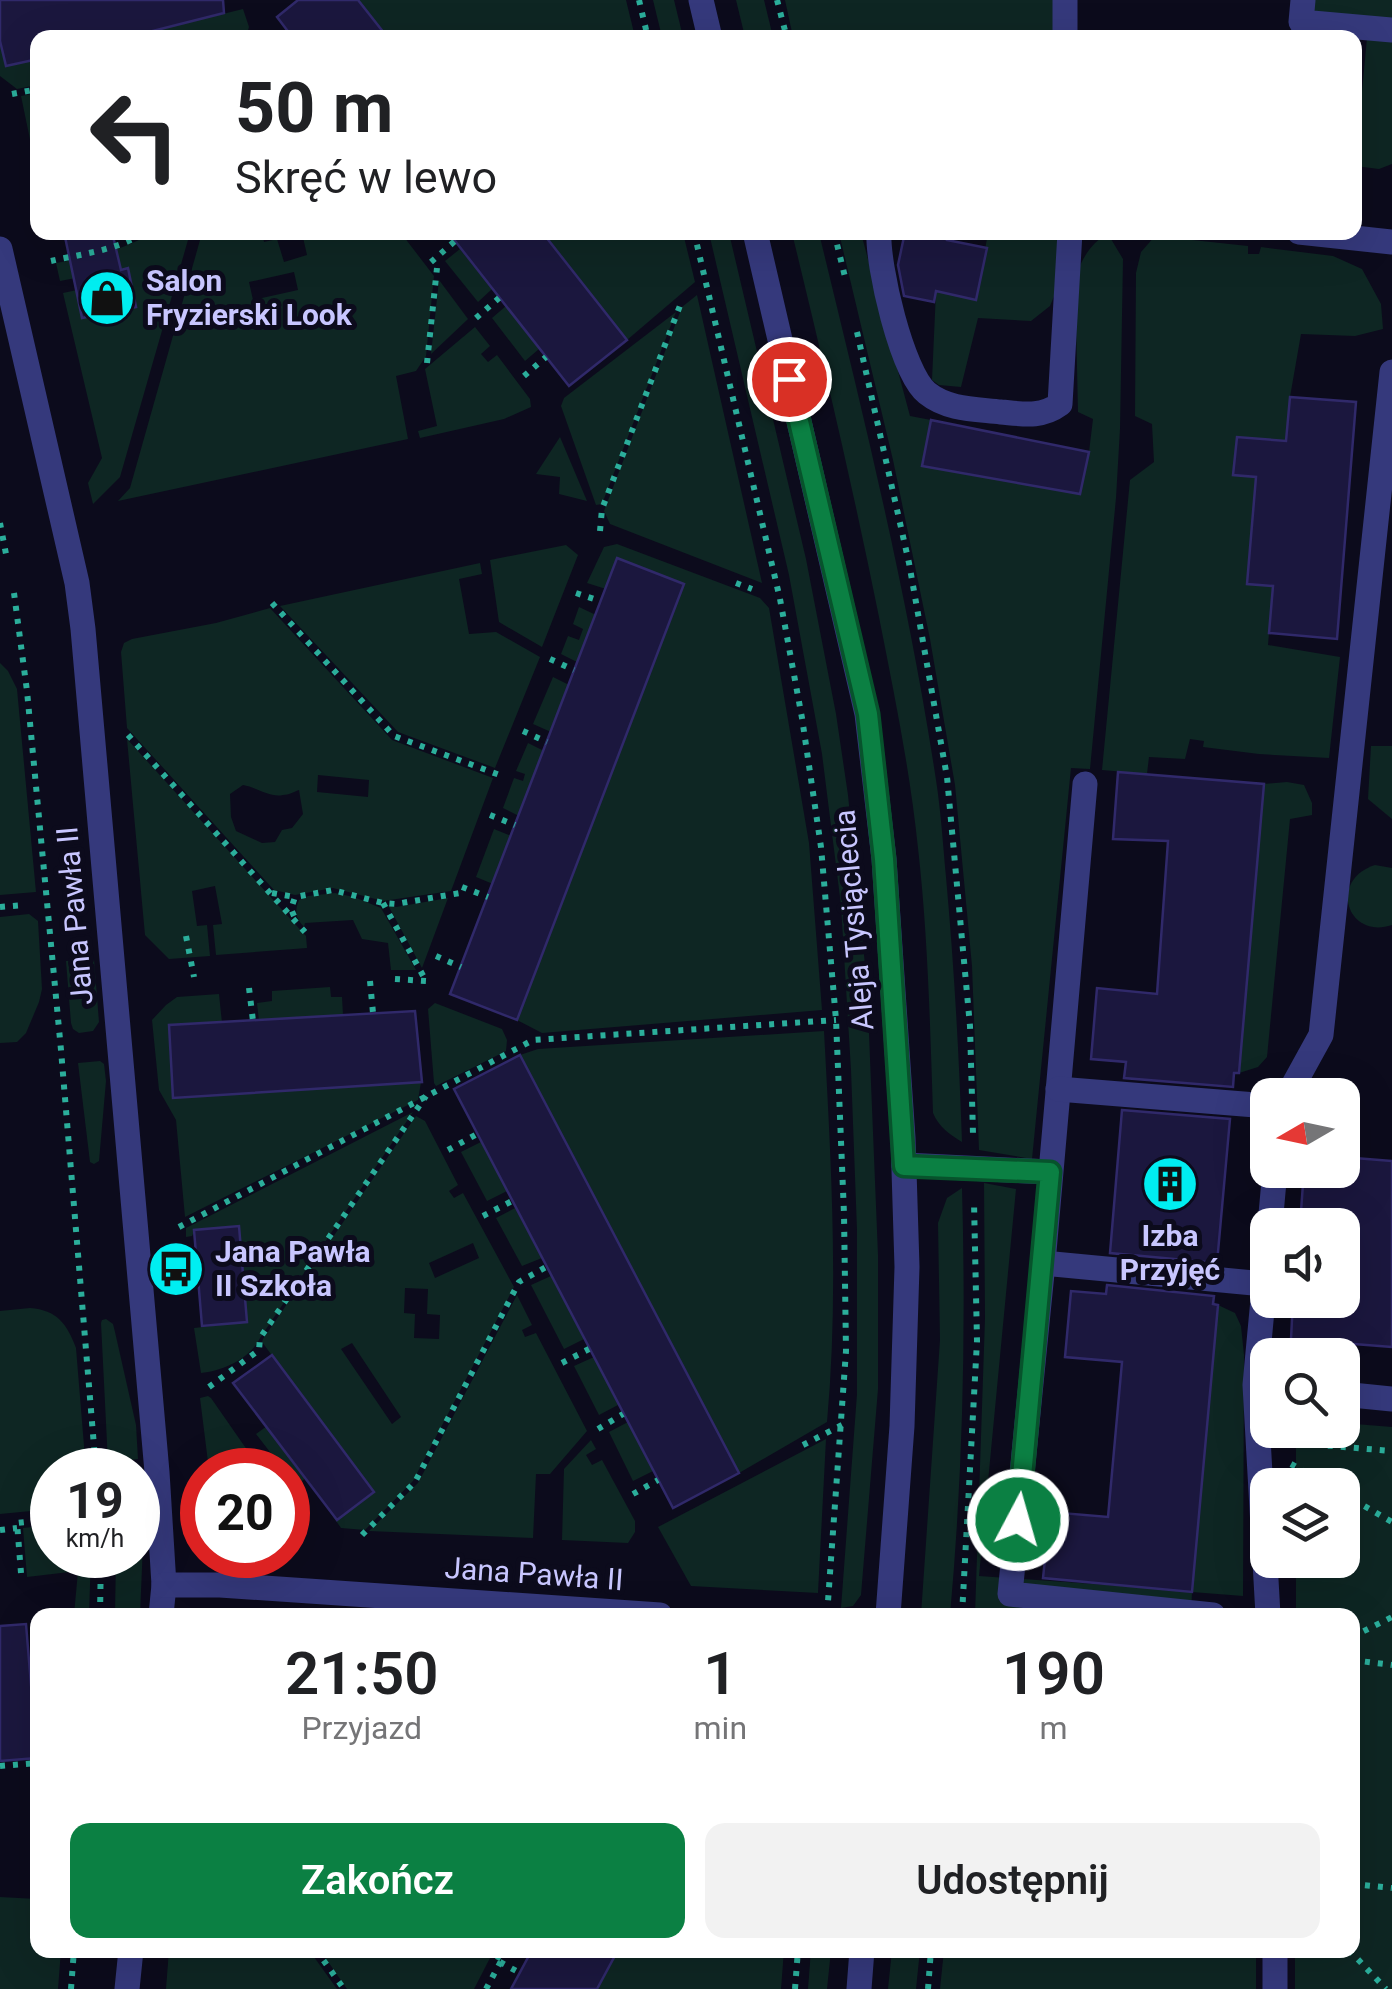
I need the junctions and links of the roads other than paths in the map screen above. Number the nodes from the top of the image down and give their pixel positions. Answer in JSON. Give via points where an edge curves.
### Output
{"nodes":[{"id":1,"x":701,"y":0,"type":"edge"},
{"id":2,"x":1065,"y":0,"type":"edge"},
{"id":3,"x":1303,"y":0,"type":"edge"},
{"id":4,"x":708,"y":30,"type":"edge"},
{"id":5,"x":1065,"y":30,"type":"edge"},
{"id":6,"x":1392,"y":30,"type":"edge"},
{"id":7,"x":1362,"y":239,"type":"edge"},
{"id":8,"x":757,"y":240,"type":"edge"},
{"id":9,"x":881,"y":240,"type":"edge"},
{"id":10,"x":1070,"y":240,"type":"edge"},
{"id":11,"x":1392,"y":242,"type":"edge"},
{"id":12,"x":0,"y":249,"type":"edge"},
{"id":13,"x":1392,"y":372,"type":"edge"},
{"id":14,"x":1085,"y":784,"type":"dead end"},
{"id":15,"x":1297,"y":1078,"type":"edge"},
{"id":16,"x":1058,"y":1089,"type":"junction"},
{"id":17,"x":1250,"y":1105,"type":"edge"},
{"id":18,"x":904,"y":1166,"type":"junction"},
{"id":19,"x":1050,"y":1172,"type":"junction"},
{"id":20,"x":1043,"y":1263,"type":"junction"},
{"id":21,"x":1250,"y":1283,"type":"edge"},
{"id":22,"x":1360,"y":1396,"type":"edge"},
{"id":23,"x":1392,"y":1399,"type":"edge"},
{"id":24,"x":1263,"y":1448,"type":"edge"},
{"id":25,"x":164,"y":1585,"type":"junction"},
{"id":26,"x":162,"y":1608,"type":"edge"},
{"id":27,"x":554,"y":1608,"type":"edge"},
{"id":28,"x":888,"y":1608,"type":"edge"},
{"id":29,"x":1145,"y":1608,"type":"edge"},
{"id":30,"x":1268,"y":1608,"type":"edge"},
{"id":31,"x":130,"y":1958,"type":"edge"},
{"id":32,"x":861,"y":1958,"type":"edge"},
{"id":33,"x":1275,"y":1958,"type":"edge"},
{"id":34,"x":128,"y":1989,"type":"edge"},
{"id":35,"x":859,"y":1989,"type":"edge"},
{"id":36,"x":1275,"y":1989,"type":"edge"}],
"edges":[{"from":1,"to":4,"type":"street"},
{"from":2,"to":5,"type":"street"},
{"from":3,"to":6,"type":"street","via":[[1301,22]]},
{"from":7,"to":11,"type":"street"},
{"from":8,"to":18,"type":"street","name":"Aleja Tysiąclecia","via":[[868,714]]},
{"from":9,"to":10,"type":"street","via":[[887,296],[911,372],[926,392],[952,406],[1032,415],[1060,404]]},
{"from":12,"to":25,"type":"street","name":"Jana Pawła II","via":[[81,613]]},
{"from":13,"to":15,"type":"street","via":[[1321,1035]]},
{"from":14,"to":16,"type":"street"},
{"from":16,"to":17,"type":"street"},
{"from":16,"to":19,"type":"street"},
{"from":18,"to":19,"type":"street"},
{"from":18,"to":28,"type":"street","name":"Aleja Tysiąclecia","via":[[907,1267]]},
{"from":19,"to":20,"type":"street"},
{"from":20,"to":21,"type":"street"},
{"from":20,"to":29,"type":"street","via":[[1010,1594]]},
{"from":22,"to":23,"type":"street"},
{"from":24,"to":30,"type":"street"},
{"from":25,"to":26,"type":"street","name":"Jana Pawła II"},
{"from":25,"to":27,"type":"street","name":"Jana Pawła II"},
{"from":31,"to":34,"type":"street"},
{"from":32,"to":35,"type":"street"},
{"from":33,"to":36,"type":"street"}]}
